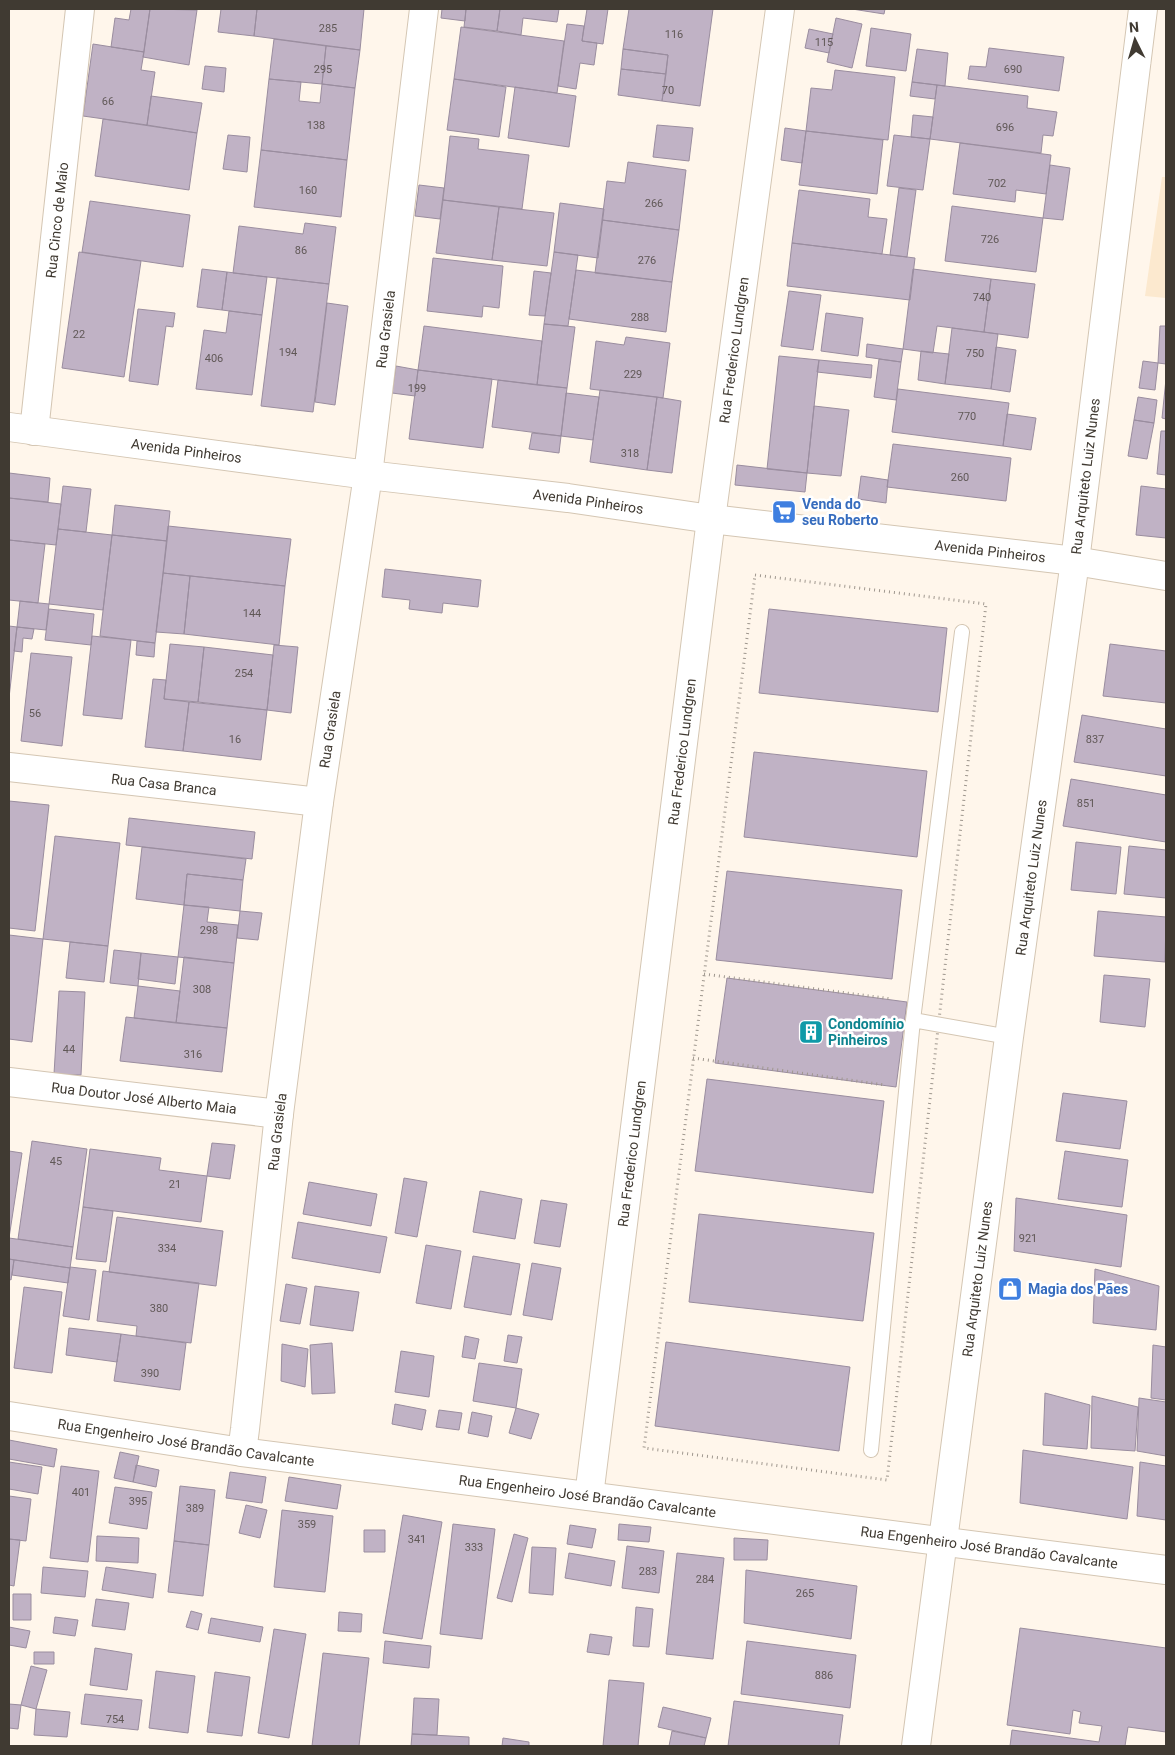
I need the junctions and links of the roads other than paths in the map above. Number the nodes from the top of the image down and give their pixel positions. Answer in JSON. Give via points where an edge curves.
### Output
{"nodes":[{"id":1,"x":80,"y":9,"type":"edge"},
{"id":2,"x":424,"y":9,"type":"edge"},
{"id":3,"x":780,"y":9,"type":"edge"},
{"id":4,"x":1144,"y":9,"type":"edge"},
{"id":5,"x":22,"y":429,"type":"edge"},
{"id":6,"x":368,"y":475,"type":"junction"},
{"id":7,"x":710,"y":519,"type":"junction"},
{"id":8,"x":1075,"y":561,"type":"junction"},
{"id":9,"x":1166,"y":576,"type":"edge"},
{"id":10,"x":962,"y":632,"type":"dead end"},
{"id":11,"x":9,"y":767,"type":"edge"},
{"id":12,"x":319,"y":802,"type":"junction"},
{"id":13,"x":914,"y":1014,"type":"junction"},
{"id":14,"x":1009,"y":1037,"type":"junction"},
{"id":15,"x":9,"y":1082,"type":"edge"},
{"id":16,"x":279,"y":1114,"type":"junction"},
{"id":17,"x":9,"y":1416,"type":"edge"},
{"id":18,"x":871,"y":1450,"type":"dead end"},
{"id":19,"x":242,"y":1452,"type":"junction"},
{"id":20,"x":589,"y":1496,"type":"junction"},
{"id":21,"x":943,"y":1542,"type":"junction"},
{"id":22,"x":1166,"y":1570,"type":"edge"},
{"id":23,"x":916,"y":1746,"type":"edge"}],
"edges":[{"from":1,"to":5,"type":"street","name":"Rua Cinco de Maio"},
{"from":2,"to":6,"type":"street","name":"Rua Grasiela"},
{"from":3,"to":7,"type":"street","name":"Rua Frederico Lundgren"},
{"from":4,"to":8,"type":"street","name":"Rua Arquiteto Luiz Nunes"},
{"from":5,"to":6,"type":"street","name":"Avenida Pinheiros"},
{"from":6,"to":7,"type":"street","name":"Avenida Pinheiros","via":[[568,498]]},
{"from":6,"to":12,"type":"street","name":"Rua Grasiela"},
{"from":7,"to":8,"type":"street","name":"Avenida Pinheiros"},
{"from":7,"to":20,"type":"street","name":"Rua Frederico Lundgren"},
{"from":8,"to":9,"type":"street","name":"Avenida Pinheiros"},
{"from":8,"to":14,"type":"street","name":"Rua Arquiteto Luiz Nunes"},
{"from":10,"to":13,"type":"lane"},
{"from":11,"to":12,"type":"street","name":"Rua Casa Branca"},
{"from":12,"to":16,"type":"street","name":"Rua Grasiela"},
{"from":13,"to":14,"type":"lane","via":[[938,1024]]},
{"from":13,"to":18,"type":"lane"},
{"from":14,"to":21,"type":"street","name":"Rua Arquiteto Luiz Nunes"},
{"from":15,"to":16,"type":"street","name":"Rua Doutor José Alberto Maia"},
{"from":16,"to":19,"type":"street","name":"Rua Grasiela"},
{"from":17,"to":19,"type":"street","name":"Rua Engenheiro José Brandão Cavalcante"},
{"from":19,"to":20,"type":"street","name":"Rua Engenheiro José Brandão Cavalcante"},
{"from":20,"to":21,"type":"street","name":"Rua Engenheiro José Brandão Cavalcante"},
{"from":21,"to":22,"type":"street","name":"Rua Engenheiro José Brandão Cavalcante"},
{"from":21,"to":23,"type":"street","name":"Rua Arquiteto Luiz Nunes"}]}
